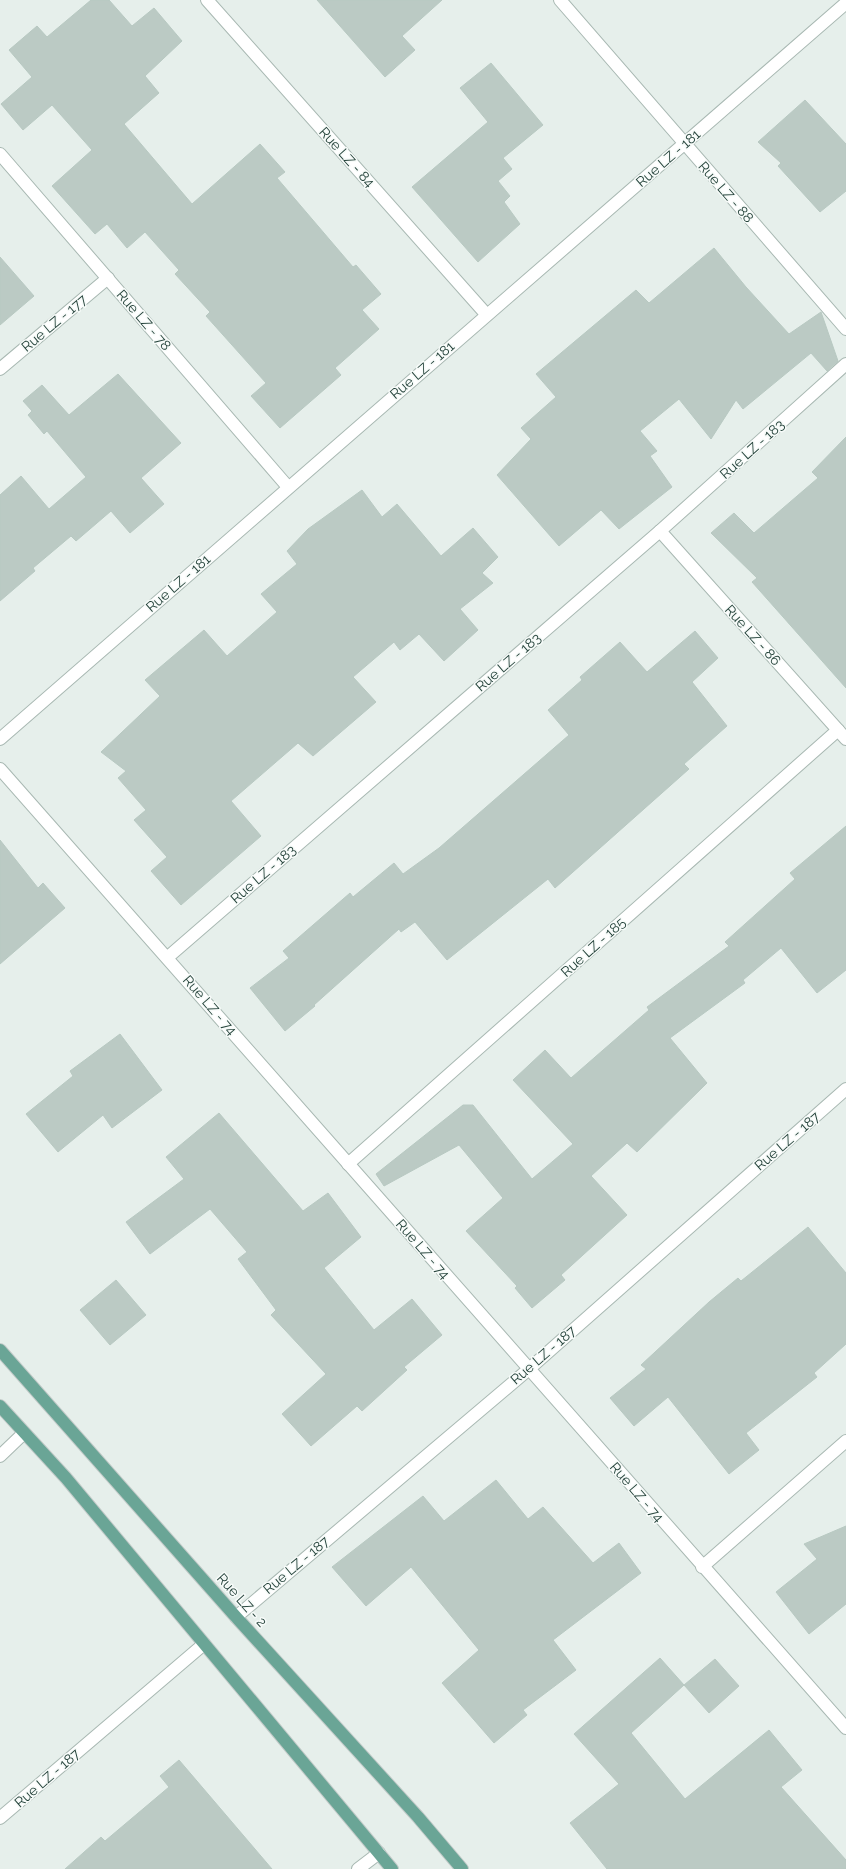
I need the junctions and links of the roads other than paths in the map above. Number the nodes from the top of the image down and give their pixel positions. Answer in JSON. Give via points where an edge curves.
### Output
{"nodes":[{"id":1,"x":207,"y":0,"type":"edge"},
{"id":2,"x":560,"y":0,"type":"edge"},
{"id":3,"x":846,"y":3,"type":"edge"},
{"id":4,"x":685,"y":144,"type":"junction"},
{"id":5,"x":0,"y":154,"type":"edge"},
{"id":6,"x":108,"y":278,"type":"junction"},
{"id":7,"x":486,"y":314,"type":"junction"},
{"id":8,"x":846,"y":329,"type":"edge"},
{"id":9,"x":846,"y":364,"type":"edge"},
{"id":10,"x":0,"y":369,"type":"edge"},
{"id":11,"x":288,"y":487,"type":"junction"},
{"id":12,"x":660,"y":531,"type":"junction"},
{"id":13,"x":838,"y":730,"type":"junction"},
{"id":14,"x":0,"y":739,"type":"edge"},
{"id":15,"x":846,"y":740,"type":"edge"},
{"id":16,"x":0,"y":770,"type":"edge"},
{"id":17,"x":168,"y":957,"type":"junction"},
{"id":18,"x":846,"y":1089,"type":"edge"},
{"id":19,"x":348,"y":1164,"type":"junction"},
{"id":20,"x":0,"y":1350,"type":"edge"},
{"id":21,"x":528,"y":1369,"type":"junction"},
{"id":22,"x":0,"y":1406,"type":"edge"},
{"id":23,"x":24,"y":1433,"type":"junction"},
{"id":24,"x":846,"y":1441,"type":"edge"},
{"id":25,"x":0,"y":1456,"type":"edge"},
{"id":26,"x":702,"y":1567,"type":"junction"},
{"id":27,"x":236,"y":1617,"type":"junction"},
{"id":28,"x":204,"y":1644,"type":"junction"},
{"id":29,"x":846,"y":1728,"type":"edge"},
{"id":30,"x":0,"y":1818,"type":"edge"},
{"id":31,"x":379,"y":1853,"type":"junction"},
{"id":32,"x":358,"y":1869,"type":"edge"},
{"id":33,"x":392,"y":1869,"type":"edge"},
{"id":34,"x":462,"y":1869,"type":"edge"}],
"edges":[{"from":1,"to":7,"type":"street","name":"Rue LZ - 84"},
{"from":2,"to":4,"type":"street","name":"Rue LZ - 88"},
{"from":3,"to":4,"type":"street","name":"Rue LZ - 181"},
{"from":4,"to":7,"type":"street","name":"Rue LZ - 181"},
{"from":4,"to":8,"type":"street","name":"Rue LZ - 88"},
{"from":5,"to":6,"type":"street","name":"Rue LZ - 78"},
{"from":6,"to":10,"type":"street","name":"Rue LZ - 177"},
{"from":6,"to":11,"type":"street","name":"Rue LZ - 78"},
{"from":7,"to":11,"type":"street","name":"Rue LZ - 181"},
{"from":9,"to":12,"type":"street","name":"Rue LZ - 183"},
{"from":11,"to":14,"type":"street","name":"Rue LZ - 181"},
{"from":12,"to":13,"type":"street","name":"Rue LZ - 86"},
{"from":12,"to":17,"type":"street","name":"Rue LZ - 183"},
{"from":13,"to":15,"type":"street","name":"Rue LZ - 86"},
{"from":13,"to":19,"type":"street","name":"Rue LZ - 185"},
{"from":16,"to":17,"type":"street","name":"Rue LZ - 74"},
{"from":17,"to":19,"type":"street","name":"Rue LZ - 74"},
{"from":18,"to":21,"type":"street","name":"Rue LZ - 187"},
{"from":19,"to":21,"type":"street","name":"Rue LZ - 74"},
{"from":20,"to":27,"type":"main road","name":"Rue LZ - 2"},
{"from":21,"to":26,"type":"street","name":"Rue LZ - 74"},
{"from":21,"to":27,"type":"street","name":"Rue LZ - 187"},
{"from":22,"to":23,"type":"main road"},
{"from":23,"to":25,"type":"street"},
{"from":23,"to":28,"type":"main road","via":[[66,1478]]},
{"from":24,"to":26,"type":"street"},
{"from":26,"to":29,"type":"street","name":"Rue LZ - 74"},
{"from":27,"to":34,"type":"main road","name":"Rue LZ - 2"},
{"from":28,"to":30,"type":"street","name":"Rue LZ - 187"},
{"from":28,"to":31,"type":"main road"},
{"from":31,"to":32,"type":"street"},
{"from":31,"to":33,"type":"main road"}]}
